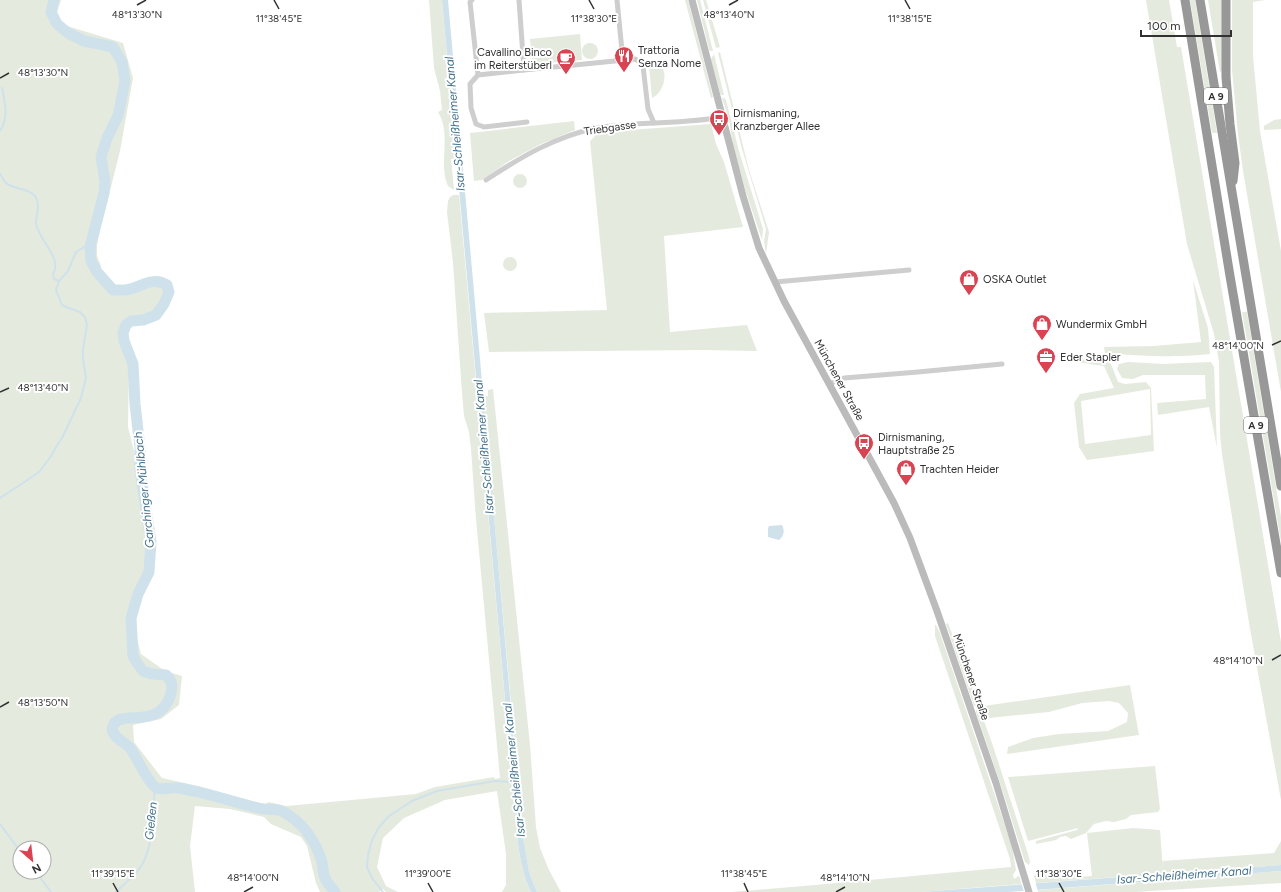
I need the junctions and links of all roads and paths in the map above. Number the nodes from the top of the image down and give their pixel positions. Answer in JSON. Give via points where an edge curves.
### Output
{"nodes":[{"id":1,"x":472,"y":0,"type":"edge"},
{"id":2,"x":519,"y":0,"type":"edge"},
{"id":3,"x":617,"y":0,"type":"edge"},
{"id":4,"x":692,"y":0,"type":"edge"},
{"id":5,"x":1185,"y":0,"type":"edge"},
{"id":6,"x":1200,"y":0,"type":"edge"},
{"id":7,"x":1226,"y":0,"type":"edge"},
{"id":8,"x":623,"y":61,"type":"junction"},
{"id":9,"x":524,"y":70,"type":"junction"},
{"id":10,"x":478,"y":75,"type":"junction"},
{"id":11,"x":722,"y":117,"type":"junction"},
{"id":12,"x":527,"y":122,"type":"dead end"},
{"id":13,"x":654,"y":123,"type":"junction"},
{"id":14,"x":486,"y":180,"type":"dead end"},
{"id":15,"x":1232,"y":192,"type":"junction"},
{"id":16,"x":909,"y":270,"type":"dead end"},
{"id":17,"x":778,"y":282,"type":"junction"},
{"id":18,"x":1002,"y":364,"type":"dead end"},
{"id":19,"x":829,"y":384,"type":"junction"},
{"id":20,"x":1281,"y":486,"type":"edge"},
{"id":21,"x":1281,"y":573,"type":"edge"},
{"id":22,"x":1029,"y":892,"type":"edge"}],
"edges":[{"from":1,"to":10,"type":"street","via":[[470,2]]},
{"from":2,"to":9,"type":"street"},
{"from":3,"to":8,"type":"street"},
{"from":4,"to":11,"type":"main road","name":"Münchener Straße"},
{"from":5,"to":21,"type":"highway","number":"A 9"},
{"from":6,"to":15,"type":"highway","number":"A 9"},
{"from":7,"to":15,"type":"highway","via":[[1226,77],[1235,163]]},
{"from":8,"to":9,"type":"street"},
{"from":8,"to":13,"type":"street","via":[[635,59],[643,66],[648,109]]},
{"from":9,"to":10,"type":"street"},
{"from":10,"to":12,"type":"street","via":[[470,84],[471,108],[476,124],[484,127]]},
{"from":11,"to":13,"type":"street","name":"Triebgasse"},
{"from":11,"to":17,"type":"main road","name":"Münchener Straße","via":[[759,248]]},
{"from":13,"to":14,"type":"street","name":"Triebgasse","via":[[580,132],[543,146]]},
{"from":15,"to":20,"type":"highway","number":"A 9"},
{"from":16,"to":17,"type":"street"},
{"from":17,"to":19,"type":"main road","name":"Münchener Straße","via":[[796,324]]},
{"from":18,"to":19,"type":"street","via":[[844,378]]},
{"from":19,"to":22,"type":"main road","name":"Münchener Straße","via":[[894,503],[919,561],[998,790]]}]}
